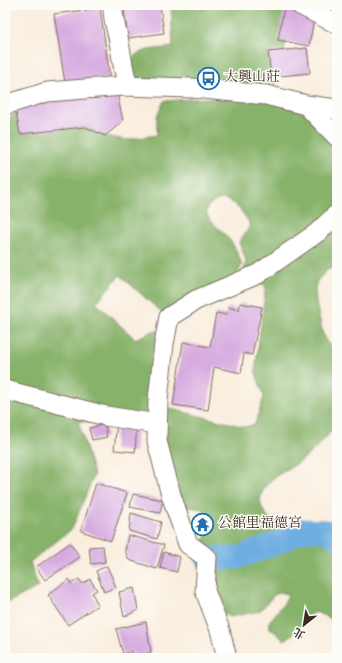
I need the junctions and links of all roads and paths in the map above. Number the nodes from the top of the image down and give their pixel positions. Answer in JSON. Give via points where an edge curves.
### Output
{"nodes":[{"id":1,"x":113,"y":5,"type":"edge"},
{"id":2,"x":300,"y":5,"type":"edge"},
{"id":3,"x":337,"y":24,"type":"edge"},
{"id":4,"x":128,"y":86,"type":"junction"},
{"id":5,"x":5,"y":104,"type":"edge"},
{"id":6,"x":306,"y":105,"type":"junction"},
{"id":7,"x":337,"y":109,"type":"edge"},
{"id":8,"x":337,"y":137,"type":"edge"},
{"id":9,"x":337,"y":214,"type":"edge"},
{"id":10,"x":5,"y":390,"type":"edge"},
{"id":11,"x":157,"y":424,"type":"junction"},
{"id":12,"x":227,"y":658,"type":"edge"}],
"edges":[{"from":1,"to":4,"type":"lane","via":[[112,14]]},
{"from":2,"to":3,"type":"lane"},
{"from":4,"to":5,"type":"lane","via":[[47,92]]},
{"from":4,"to":6,"type":"lane","via":[[192,88],[266,95]]},
{"from":6,"to":7,"type":"lane"},
{"from":6,"to":8,"type":"lane"},
{"from":9,"to":11,"type":"lane","via":[[318,232],[258,274],[196,300],[169,317]]},
{"from":10,"to":11,"type":"lane","via":[[106,416]]},
{"from":11,"to":12,"type":"lane","via":[[157,441],[170,495],[188,544],[207,558],[205,591],[220,630]]}]}
